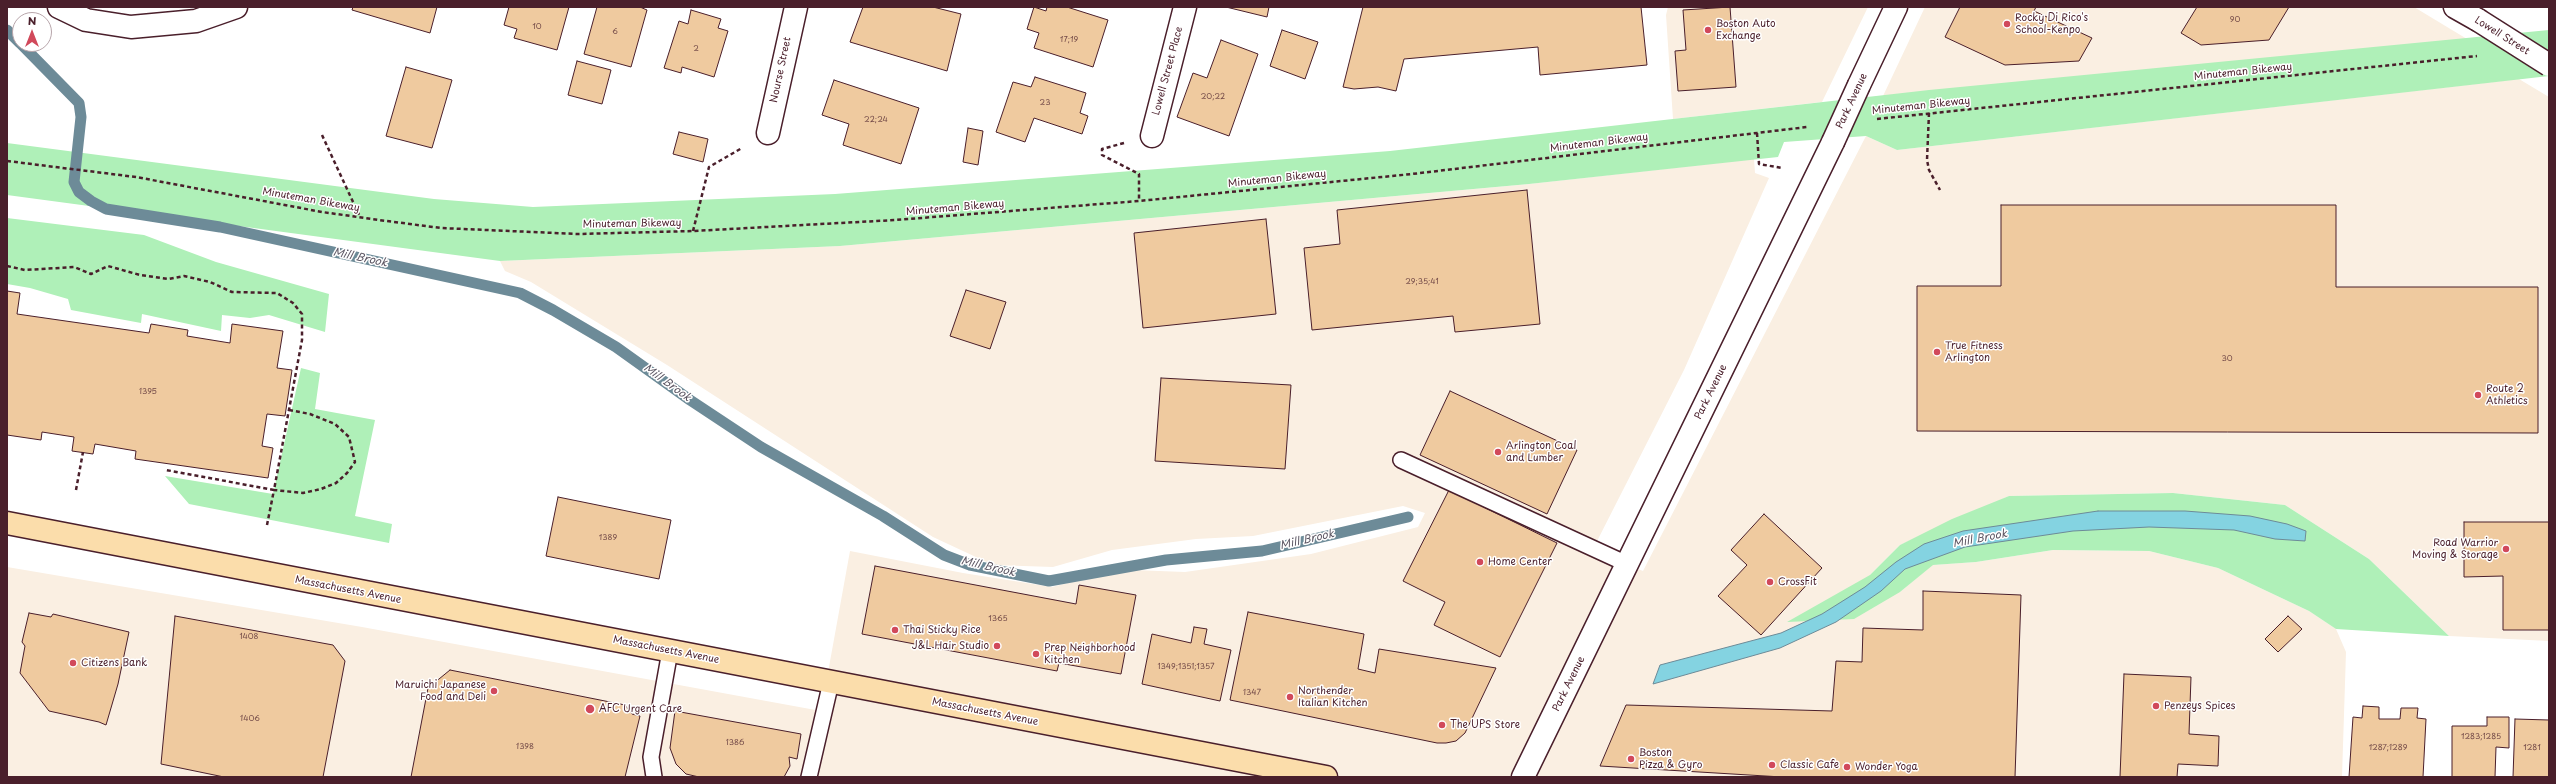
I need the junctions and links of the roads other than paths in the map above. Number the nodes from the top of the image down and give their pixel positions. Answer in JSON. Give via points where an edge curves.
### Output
{"nodes":[{"id":1,"x":59,"y":7,"type":"edge"},
{"id":2,"x":236,"y":7,"type":"edge"},
{"id":3,"x":796,"y":7,"type":"edge"},
{"id":4,"x":1185,"y":7,"type":"edge"},
{"id":5,"x":1896,"y":7,"type":"edge"},
{"id":6,"x":2455,"y":7,"type":"edge"},
{"id":7,"x":2549,"y":65,"type":"edge"},
{"id":8,"x":768,"y":133,"type":"road end"},
{"id":9,"x":1152,"y":136,"type":"road end"},
{"id":10,"x":1401,"y":460,"type":"dead end"},
{"id":11,"x":7,"y":523,"type":"edge"},
{"id":12,"x":1627,"y":564,"type":"junction"},
{"id":13,"x":670,"y":651,"type":"junction"},
{"id":14,"x":831,"y":682,"type":"junction"},
{"id":15,"x":654,"y":777,"type":"edge"},
{"id":16,"x":809,"y":777,"type":"edge"},
{"id":17,"x":1326,"y":777,"type":"edge"},
{"id":18,"x":1523,"y":777,"type":"edge"}],
"edges":[{"from":1,"to":2,"type":"main road","via":[[86,20],[131,26],[196,21]]},
{"from":3,"to":8,"type":"main road","name":"Nourse Street"},
{"from":4,"to":9,"type":"main road","name":"Lowell Street Place"},
{"from":5,"to":12,"type":"main road","name":"Park Avenue","bridge":true},
{"from":6,"to":7,"type":"main road","name":"Lowell Street","bridge":true},
{"from":10,"to":12,"type":"lane"},
{"from":11,"to":13,"type":"main road","name":"Massachusetts Avenue"},
{"from":12,"to":18,"type":"main road","name":"Park Avenue"},
{"from":13,"to":14,"type":"main road","name":"Massachusetts Avenue"},
{"from":13,"to":15,"type":"lane","via":[[651,757]]},
{"from":14,"to":16,"type":"lane"},
{"from":14,"to":17,"type":"main road","name":"Massachusetts Avenue"}]}
